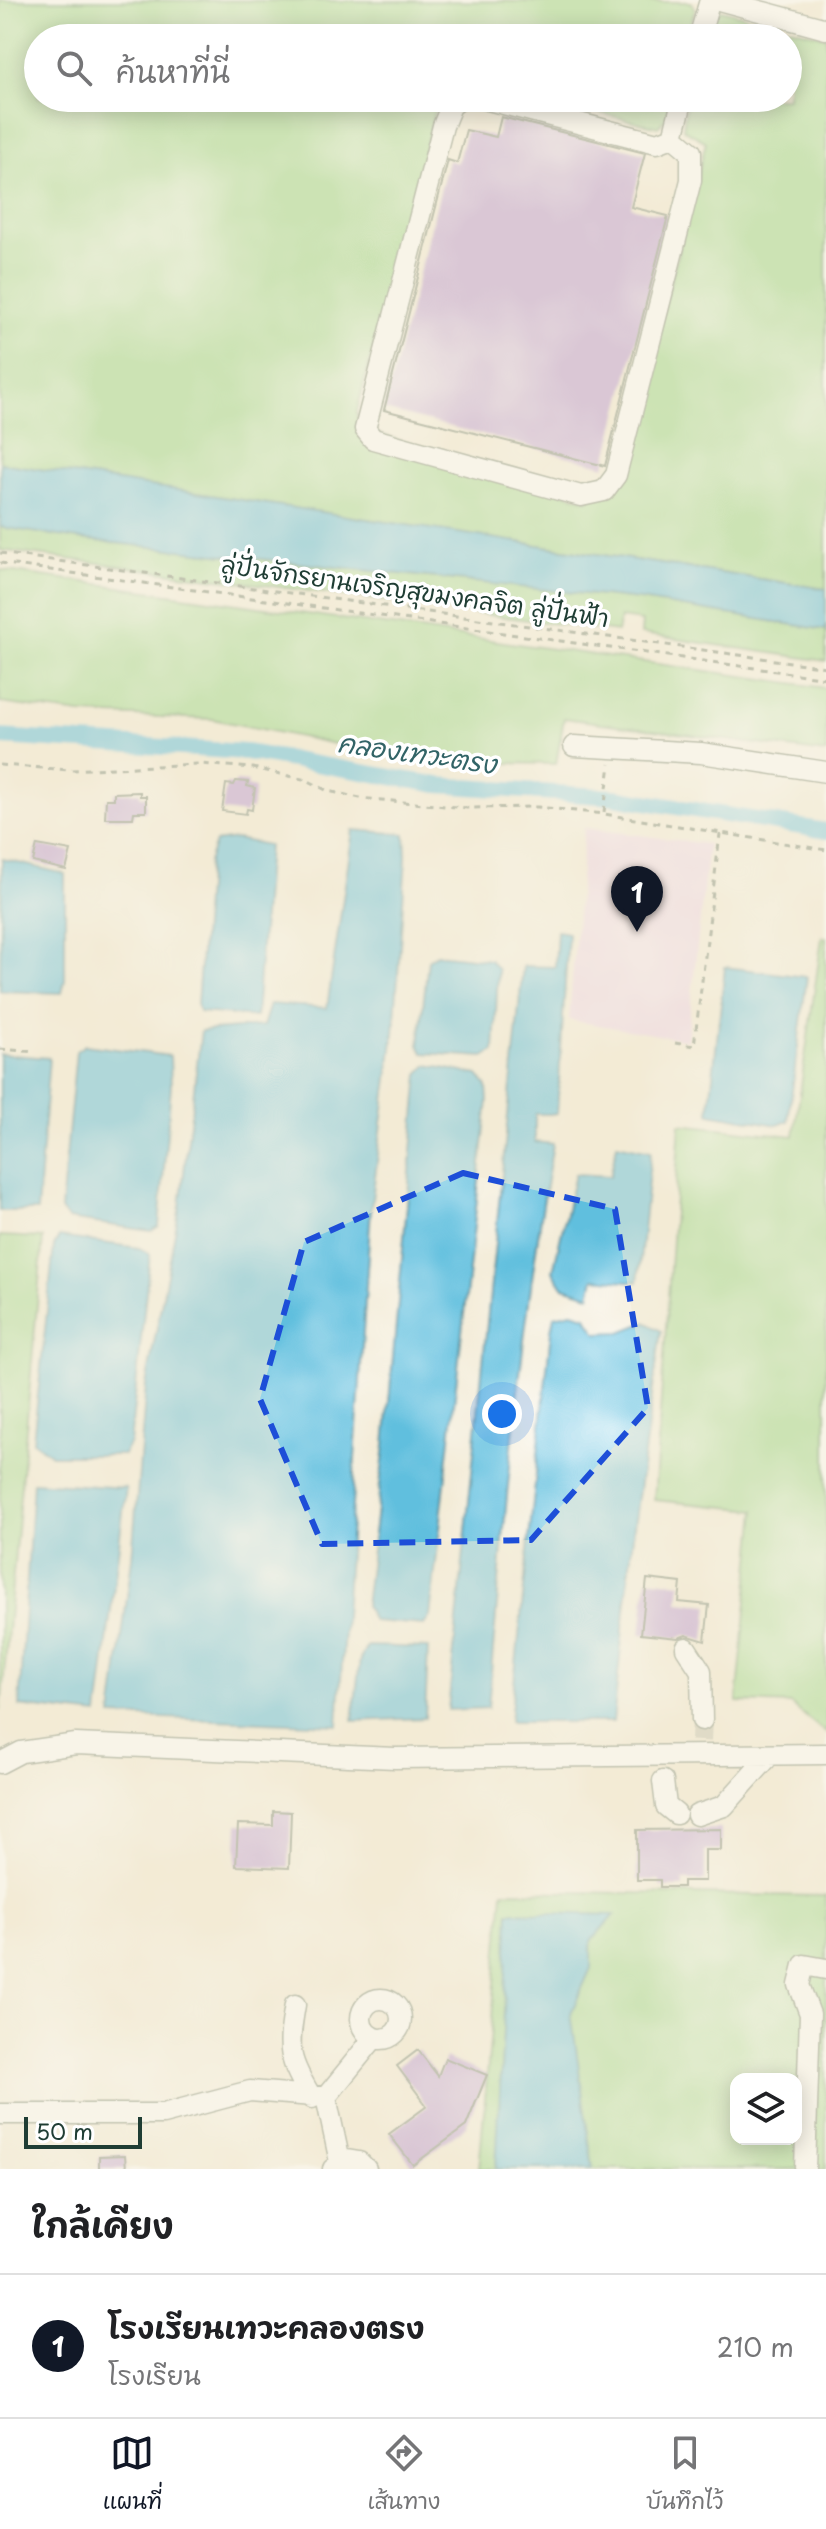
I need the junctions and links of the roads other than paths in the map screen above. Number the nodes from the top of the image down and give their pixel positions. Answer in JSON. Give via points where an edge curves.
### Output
{"nodes":[{"id":1,"x":710,"y":0,"type":"edge"},
{"id":2,"x":719,"y":0,"type":"edge"},
{"id":3,"x":703,"y":24,"type":"edge"},
{"id":4,"x":826,"y":29,"type":"edge"},
{"id":5,"x":449,"y":112,"type":"edge"},
{"id":6,"x":535,"y":112,"type":"edge"},
{"id":7,"x":679,"y":112,"type":"edge"},
{"id":8,"x":673,"y":137,"type":"junction"},
{"id":9,"x":574,"y":746,"type":"dead end"},
{"id":10,"x":826,"y":772,"type":"edge"},
{"id":11,"x":686,"y":1648,"type":"dead end"},
{"id":12,"x":702,"y":1720,"type":"tunnel mouth"},
{"id":13,"x":826,"y":1754,"type":"edge"},
{"id":14,"x":768,"y":1757,"type":"junction"},
{"id":15,"x":0,"y":1763,"type":"edge"},
{"id":16,"x":663,"y":1781,"type":"dead end"},
{"id":17,"x":826,"y":1969,"type":"edge"},
{"id":18,"x":295,"y":2005,"type":"dead end"},
{"id":19,"x":374,"y":2038,"type":"dead end"},
{"id":20,"x":319,"y":2097,"type":"junction"},
{"id":21,"x":0,"y":2114,"type":"edge"},
{"id":22,"x":337,"y":2166,"type":"edge"},
{"id":23,"x":366,"y":2169,"type":"edge"},
{"id":24,"x":805,"y":2169,"type":"edge"}],
"edges":[{"from":1,"to":3,"type":"street"},
{"from":2,"to":4,"type":"street"},
{"from":5,"to":8,"type":"street","via":[[365,429],[373,439],[581,496],[604,491],[616,475],[691,180],[691,152]]},
{"from":6,"to":8,"type":"street","via":[[657,143]]},
{"from":7,"to":8,"type":"street"},
{"from":9,"to":10,"type":"street","via":[[701,753]]},
{"from":11,"to":12,"type":"street","via":[[701,1671]]},
{"from":13,"to":14,"type":"street"},
{"from":14,"to":15,"type":"street","via":[[701,1749],[395,1758],[76,1744],[21,1752]]},
{"from":14,"to":16,"type":"street","via":[[724,1806],[687,1814],[666,1806]]},
{"from":17,"to":24,"type":"street","via":[[804,1965],[799,1985],[810,2014]]},
{"from":18,"to":20,"type":"street","via":[[290,2060]]},
{"from":19,"to":20,"type":"street"},
{"from":20,"to":21,"type":"street","via":[[250,2091],[163,2114]]},
{"from":20,"to":22,"type":"street"},
{"from":22,"to":23,"type":"street","via":[[353,2160]]}]}
